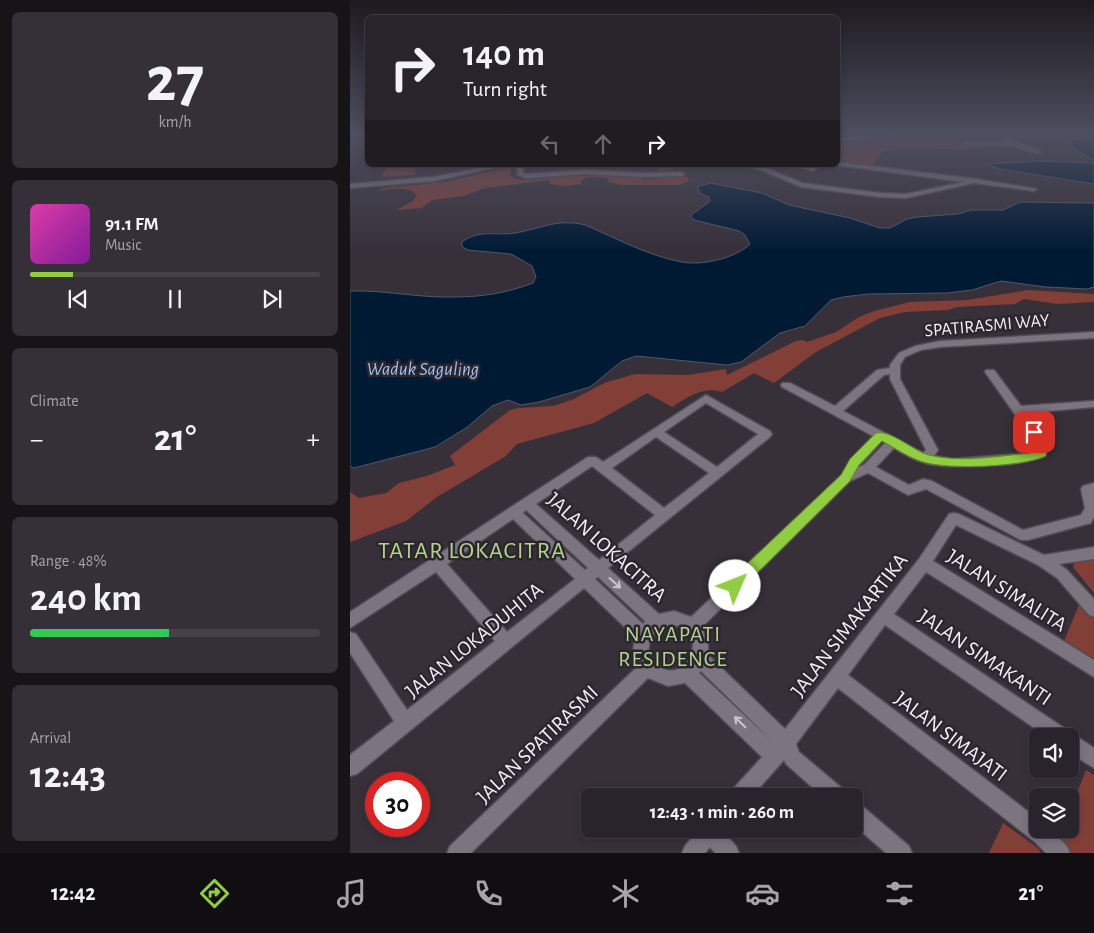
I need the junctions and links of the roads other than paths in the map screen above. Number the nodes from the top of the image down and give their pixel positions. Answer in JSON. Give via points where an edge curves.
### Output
{"nodes":[{"id":1,"x":451,"y":173,"type":"edge"},
{"id":2,"x":468,"y":173,"type":"edge"},
{"id":3,"x":520,"y":173,"type":"edge"},
{"id":4,"x":574,"y":173,"type":"edge"},
{"id":5,"x":602,"y":173,"type":"edge"},
{"id":6,"x":769,"y":173,"type":"edge"},
{"id":7,"x":906,"y":173,"type":"edge"},
{"id":8,"x":682,"y":174,"type":"dead end"},
{"id":9,"x":412,"y":181,"type":"junction"},
{"id":10,"x":976,"y":182,"type":"junction"},
{"id":11,"x":350,"y":186,"type":"edge"},
{"id":12,"x":1034,"y":189,"type":"dead end"},
{"id":13,"x":1094,"y":335,"type":"edge"},
{"id":14,"x":895,"y":371,"type":"junction"},
{"id":15,"x":990,"y":372,"type":"dead end"},
{"id":16,"x":786,"y":385,"type":"dead end"},
{"id":17,"x":706,"y":398,"type":"joint"},
{"id":18,"x":1094,"y":404,"type":"edge"},
{"id":19,"x":1018,"y":410,"type":"junction"},
{"id":20,"x":836,"y":412,"type":"junction"},
{"id":21,"x":656,"y":432,"type":"junction"},
{"id":22,"x":766,"y":434,"type":"joint"},
{"id":23,"x":880,"y":436,"type":"junction"},
{"id":24,"x":893,"y":442,"type":"junction"},
{"id":25,"x":925,"y":459,"type":"junction"},
{"id":26,"x":603,"y":468,"type":"junction"},
{"id":27,"x":868,"y":468,"type":"junction"},
{"id":28,"x":717,"y":473,"type":"junction"},
{"id":29,"x":846,"y":478,"type":"junction"},
{"id":30,"x":1094,"y":488,"type":"edge"},
{"id":31,"x":527,"y":503,"type":"junction"},
{"id":32,"x":514,"y":512,"type":"junction"},
{"id":33,"x":664,"y":515,"type":"junction"},
{"id":34,"x":1094,"y":553,"type":"edge"},
{"id":35,"x":1043,"y":561,"type":"junction"},
{"id":36,"x":438,"y":563,"type":"junction"},
{"id":37,"x":924,"y":563,"type":"junction"},
{"id":38,"x":598,"y":568,"type":"junction"},
{"id":39,"x":585,"y":579,"type":"junction"},
{"id":40,"x":1094,"y":610,"type":"edge"},
{"id":41,"x":884,"y":616,"type":"junction"},
{"id":42,"x":350,"y":621,"type":"edge"},
{"id":43,"x":658,"y":623,"type":"junction"},
{"id":44,"x":693,"y":626,"type":"junction"},
{"id":45,"x":644,"y":635,"type":"junction"},
{"id":46,"x":350,"y":639,"type":"edge"},
{"id":47,"x":506,"y":642,"type":"junction"},
{"id":48,"x":700,"y":658,"type":"junction"},
{"id":49,"x":647,"y":668,"type":"junction"},
{"id":50,"x":1094,"y":669,"type":"edge"},
{"id":51,"x":687,"y":672,"type":"junction"},
{"id":52,"x":837,"y":677,"type":"junction"},
{"id":53,"x":405,"y":722,"type":"junction"},
{"id":54,"x":1049,"y":728,"type":"edge"},
{"id":55,"x":1079,"y":748,"type":"edge"},
{"id":56,"x":785,"y":752,"type":"junction"},
{"id":57,"x":1094,"y":759,"type":"edge"},
{"id":58,"x":350,"y":767,"type":"edge"},
{"id":59,"x":748,"y":788,"type":"edge"},
{"id":60,"x":827,"y":788,"type":"edge"},
{"id":61,"x":863,"y":819,"type":"edge"},
{"id":62,"x":704,"y":838,"type":"edge"},
{"id":63,"x":717,"y":838,"type":"edge"},
{"id":64,"x":457,"y":853,"type":"edge"},
{"id":65,"x":692,"y":853,"type":"edge"},
{"id":66,"x":729,"y":853,"type":"edge"},
{"id":67,"x":902,"y":853,"type":"edge"},
{"id":68,"x":1060,"y":853,"type":"edge"}],
"edges":[{"from":1,"to":9,"type":"street"},
{"from":2,"to":9,"type":"street"},
{"from":3,"to":4,"type":"street","via":[[526,176]]},
{"from":5,"to":8,"type":"street"},
{"from":6,"to":10,"type":"street","via":[[801,185],[880,196],[906,196]]},
{"from":7,"to":10,"type":"street"},
{"from":9,"to":11,"type":"street"},
{"from":10,"to":12,"type":"street"},
{"from":13,"to":14,"type":"street","name":"SPATIRASMI WAY","via":[[940,344],[902,355]]},
{"from":14,"to":20,"type":"street","via":[[881,372]]},
{"from":14,"to":25,"type":"street","via":[[895,379],[932,450]]},
{"from":15,"to":19,"type":"street"},
{"from":16,"to":20,"type":"street"},
{"from":17,"to":21,"type":"street"},
{"from":17,"to":22,"type":"street"},
{"from":18,"to":19,"type":"street"},
{"from":19,"to":25,"type":"street","via":[[1042,444],[1041,453],[1032,458],[953,463]]},
{"from":20,"to":23,"type":"street"},
{"from":21,"to":26,"type":"street"},
{"from":21,"to":28,"type":"street"},
{"from":22,"to":28,"type":"street","name":"JALAN LOKADUHITA"},
{"from":23,"to":24,"type":"street"},
{"from":23,"to":29,"type":"street","via":[[854,462]]},
{"from":24,"to":25,"type":"street"},
{"from":24,"to":27,"type":"street"},
{"from":26,"to":31,"type":"street","via":[[592,460]]},
{"from":26,"to":33,"type":"street"},
{"from":27,"to":29,"type":"street"},
{"from":27,"to":30,"type":"street","via":[[908,490],[928,484],[1020,535],[1086,519],[1090,508],[1087,489]]},
{"from":28,"to":33,"type":"street","name":"JALAN LOKADUHITA"},
{"from":29,"to":44,"type":"street"},
{"from":31,"to":32,"type":"street"},
{"from":31,"to":38,"type":"street","name":"JALAN LOKACITRA"},
{"from":32,"to":36,"type":"street"},
{"from":32,"to":39,"type":"street","name":"JALAN LOKACITRA"},
{"from":33,"to":38,"type":"street","name":"JALAN LOKADUHITA"},
{"from":34,"to":35,"type":"street"},
{"from":35,"to":37,"type":"street","name":"JALAN SIMAKARTIKA","via":[[954,518]]},
{"from":35,"to":40,"type":"street","via":[[1062,574]]},
{"from":36,"to":42,"type":"street"},
{"from":36,"to":47,"type":"street"},
{"from":37,"to":41,"type":"street","name":"JALAN SIMAKARTIKA"},
{"from":37,"to":50,"type":"street","name":"JALAN SIMALITA"},
{"from":38,"to":39,"type":"street","name":"JALAN LOKADUHITA"},
{"from":38,"to":43,"type":"street","name":"JALAN LOKACITRA","one_way":true},
{"from":39,"to":45,"type":"street","name":"JALAN LOKACITRA"},
{"from":39,"to":47,"type":"street","name":"JALAN LOKADUHITA"},
{"from":41,"to":52,"type":"street","name":"JALAN SIMAKARTIKA"},
{"from":41,"to":54,"type":"street","name":"JALAN SIMAKANTI"},
{"from":43,"to":44,"type":"street","via":[[673,619]]},
{"from":43,"to":45,"type":"street"},
{"from":44,"to":48,"type":"street","via":[[702,641]]},
{"from":45,"to":49,"type":"street","via":[[640,651]]},
{"from":46,"to":53,"type":"street"},
{"from":47,"to":53,"type":"street","name":"JALAN LOKADUHITA"},
{"from":48,"to":51,"type":"street"},
{"from":48,"to":56,"type":"street"},
{"from":49,"to":51,"type":"street","via":[[654,674],[671,678]]},
{"from":49,"to":64,"type":"street","name":"JALAN SPATIRASMI"},
{"from":56,"to":51,"type":"street","one_way":true},
{"from":52,"to":56,"type":"street","name":"JALAN SIMAKARTIKA"},
{"from":52,"to":68,"type":"street","name":"JALAN SIMAJATI","via":[[1042,835]]},
{"from":53,"to":58,"type":"street","name":"JALAN LOKADUHITA"},
{"from":55,"to":57,"type":"street"},
{"from":56,"to":59,"type":"street","name":"JALAN SIMAKARTIKA"},
{"from":56,"to":60,"type":"street"},
{"from":61,"to":67,"type":"street"},
{"from":62,"to":65,"type":"street"},
{"from":63,"to":66,"type":"street"}]}
